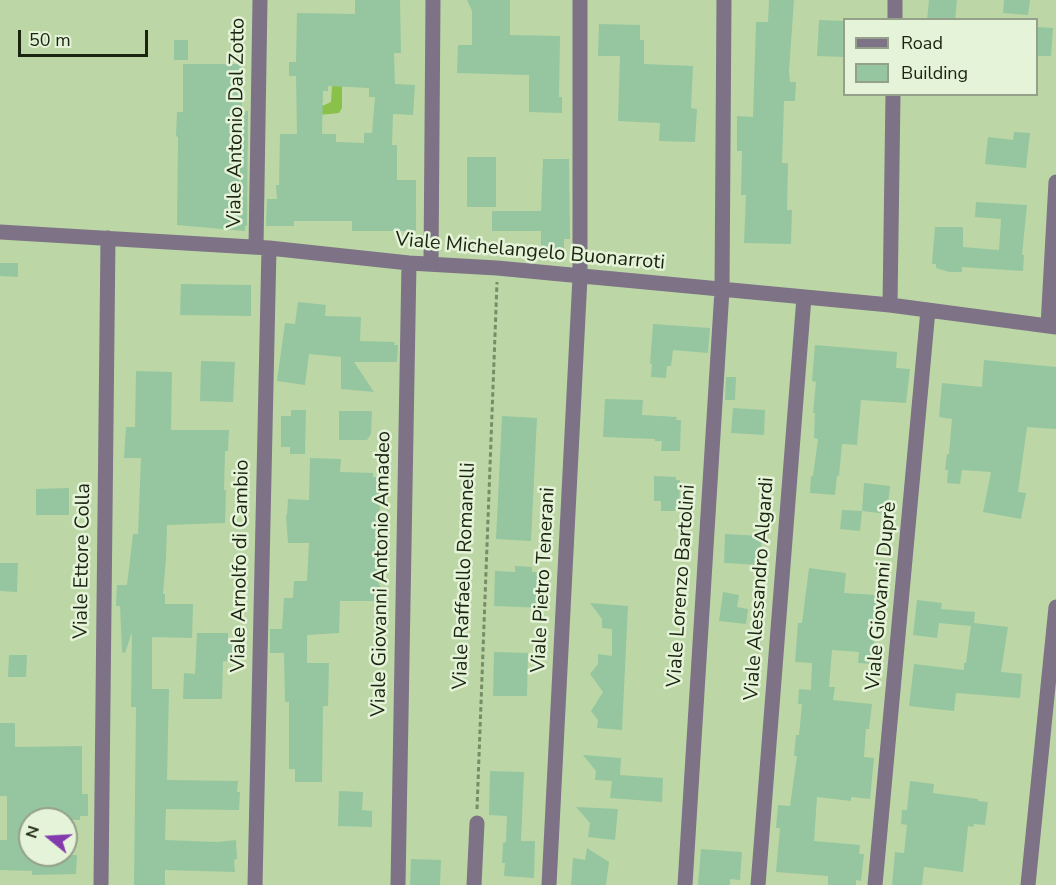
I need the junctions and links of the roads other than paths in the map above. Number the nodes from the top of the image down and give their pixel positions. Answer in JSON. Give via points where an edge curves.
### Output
{"nodes":[{"id":1,"x":260,"y":0,"type":"edge"},
{"id":2,"x":434,"y":0,"type":"edge"},
{"id":3,"x":580,"y":0,"type":"edge"},
{"id":4,"x":724,"y":0,"type":"edge"},
{"id":5,"x":895,"y":0,"type":"edge"},
{"id":6,"x":895,"y":18,"type":"edge"},
{"id":7,"x":893,"y":96,"type":"edge"},
{"id":8,"x":1056,"y":182,"type":"edge"},
{"id":9,"x":0,"y":232,"type":"edge"},
{"id":10,"x":108,"y":238,"type":"junction"},
{"id":11,"x":262,"y":248,"type":"junction"},
{"id":12,"x":409,"y":263,"type":"junction"},
{"id":13,"x":431,"y":264,"type":"junction"},
{"id":14,"x":580,"y":277,"type":"junction"},
{"id":15,"x":722,"y":290,"type":"junction"},
{"id":16,"x":804,"y":297,"type":"junction"},
{"id":17,"x":890,"y":305,"type":"junction"},
{"id":18,"x":928,"y":310,"type":"junction"},
{"id":19,"x":1052,"y":326,"type":"edge"},
{"id":20,"x":1056,"y":607,"type":"edge"},
{"id":21,"x":477,"y":823,"type":"road end"},
{"id":22,"x":101,"y":885,"type":"edge"},
{"id":23,"x":255,"y":885,"type":"edge"},
{"id":24,"x":398,"y":885,"type":"edge"},
{"id":25,"x":474,"y":885,"type":"edge"},
{"id":26,"x":549,"y":885,"type":"edge"},
{"id":27,"x":685,"y":885,"type":"edge"},
{"id":28,"x":758,"y":885,"type":"edge"},
{"id":29,"x":875,"y":885,"type":"edge"},
{"id":30,"x":1028,"y":885,"type":"edge"}],
"edges":[{"from":1,"to":11,"type":"street","name":"Viale Antonio Dal Zotto"},
{"from":2,"to":13,"type":"street"},
{"from":3,"to":14,"type":"street","name":"Viale Pietro Tenerani"},
{"from":4,"to":15,"type":"street","name":"Viale Lorenzo Bartolini"},
{"from":5,"to":6,"type":"street"},
{"from":7,"to":17,"type":"street"},
{"from":8,"to":19,"type":"street"},
{"from":9,"to":10,"type":"street","name":"Viale Michelangelo Buonarroti"},
{"from":10,"to":11,"type":"street","name":"Viale Michelangelo Buonarroti"},
{"from":10,"to":22,"type":"street","name":"Viale Ettore Colla"},
{"from":11,"to":12,"type":"street","name":"Viale Michelangelo Buonarroti"},
{"from":11,"to":23,"type":"street","name":"Viale Arnolfo di Cambio"},
{"from":12,"to":13,"type":"street","name":"Viale Michelangelo Buonarroti"},
{"from":12,"to":24,"type":"street","name":"Viale Giovanni Antonio Amadeo"},
{"from":13,"to":14,"type":"street","name":"Viale Michelangelo Buonarroti"},
{"from":14,"to":15,"type":"street","name":"Viale Michelangelo Buonarroti"},
{"from":14,"to":26,"type":"street","name":"Viale Pietro Tenerani"},
{"from":15,"to":16,"type":"street","name":"Viale Michelangelo Buonarroti"},
{"from":15,"to":27,"type":"street","name":"Viale Lorenzo Bartolini"},
{"from":16,"to":17,"type":"street","name":"Viale Michelangelo Buonarroti"},
{"from":16,"to":28,"type":"street","name":"Viale Alessandro Algardi"},
{"from":17,"to":18,"type":"street","name":"Viale Michelangelo Buonarroti"},
{"from":18,"to":19,"type":"street","name":"Viale Michelangelo Buonarroti"},
{"from":18,"to":29,"type":"street","name":"Viale Giovanni Duprè"},
{"from":20,"to":30,"type":"street"},
{"from":21,"to":25,"type":"street"}]}
